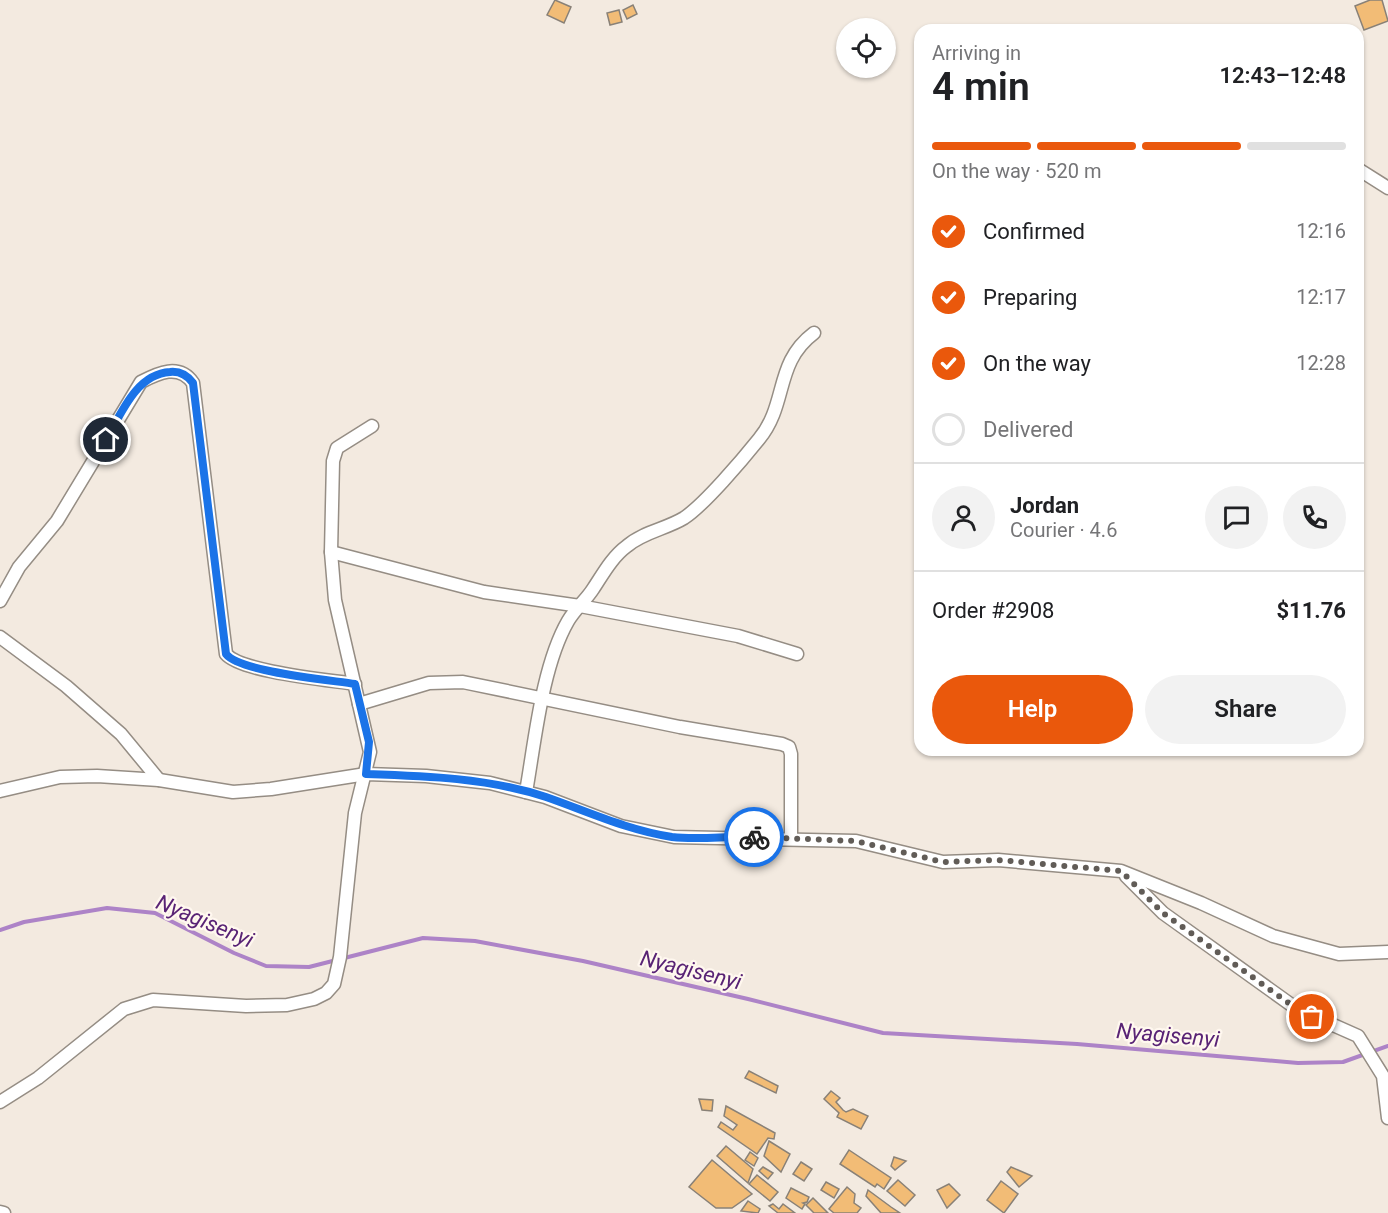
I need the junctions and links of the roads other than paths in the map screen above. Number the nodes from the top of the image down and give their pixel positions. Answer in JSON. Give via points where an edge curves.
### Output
{"nodes":[{"id":1,"x":1364,"y":173,"type":"edge"},
{"id":2,"x":1388,"y":188,"type":"edge"},
{"id":3,"x":814,"y":333,"type":"dead end"},
{"id":4,"x":372,"y":426,"type":"dead end"},
{"id":5,"x":331,"y":552,"type":"junction"},
{"id":6,"x":0,"y":601,"type":"edge"},
{"id":7,"x":580,"y":606,"type":"junction"},
{"id":8,"x":0,"y":637,"type":"edge"},
{"id":9,"x":797,"y":654,"type":"dead end"},
{"id":10,"x":355,"y":684,"type":"junction"},
{"id":11,"x":543,"y":697,"type":"junction"},
{"id":12,"x":359,"y":704,"type":"junction"},
{"id":13,"x":366,"y":774,"type":"junction"},
{"id":14,"x":159,"y":780,"type":"junction"},
{"id":15,"x":0,"y":791,"type":"edge"},
{"id":16,"x":526,"y":792,"type":"junction"},
{"id":17,"x":791,"y":838,"type":"junction"},
{"id":18,"x":1121,"y":871,"type":"junction"},
{"id":19,"x":1388,"y":952,"type":"edge"},
{"id":20,"x":0,"y":1102,"type":"edge"},
{"id":21,"x":1388,"y":1118,"type":"edge"}],
"edges":[{"from":1,"to":2,"type":"street"},
{"from":3,"to":7,"type":"street","via":[[798,345],[769,426],[758,441],[684,518],[627,545],[615,556]]},
{"from":4,"to":5,"type":"street","via":[[337,448],[333,461]]},
{"from":5,"to":7,"type":"street","via":[[484,592]]},
{"from":5,"to":10,"type":"street","via":[[335,600]]},
{"from":6,"to":10,"type":"street","via":[[19,567],[63,513],[141,382],[159,372],[175,371],[187,375],[193,383],[226,654],[278,673]]},
{"from":7,"to":9,"type":"street","via":[[738,636]]},
{"from":7,"to":11,"type":"street","via":[[560,637]]},
{"from":8,"to":14,"type":"street","via":[[66,686],[120,734]]},
{"from":10,"to":12,"type":"street"},
{"from":11,"to":12,"type":"street","via":[[463,682],[429,683]]},
{"from":11,"to":16,"type":"street"},
{"from":11,"to":17,"type":"street","via":[[789,747]]},
{"from":12,"to":13,"type":"street","via":[[369,742]]},
{"from":13,"to":14,"type":"street","via":[[233,792]]},
{"from":13,"to":16,"type":"street","via":[[490,783]]},
{"from":13,"to":20,"type":"street","via":[[354,813],[340,957],[334,984],[326,993],[287,1005],[153,1000],[138,1003],[124,1009],[38,1078]]},
{"from":14,"to":15,"type":"street","via":[[60,777]]},
{"from":16,"to":17,"type":"street","via":[[621,826],[674,837]]},
{"from":17,"to":18,"type":"street","via":[[856,841],[943,862],[998,860]]},
{"from":18,"to":19,"type":"street","via":[[1273,936],[1339,954]]},
{"from":18,"to":21,"type":"street","via":[[1163,913],[1297,1009],[1358,1036],[1383,1076]]}]}
